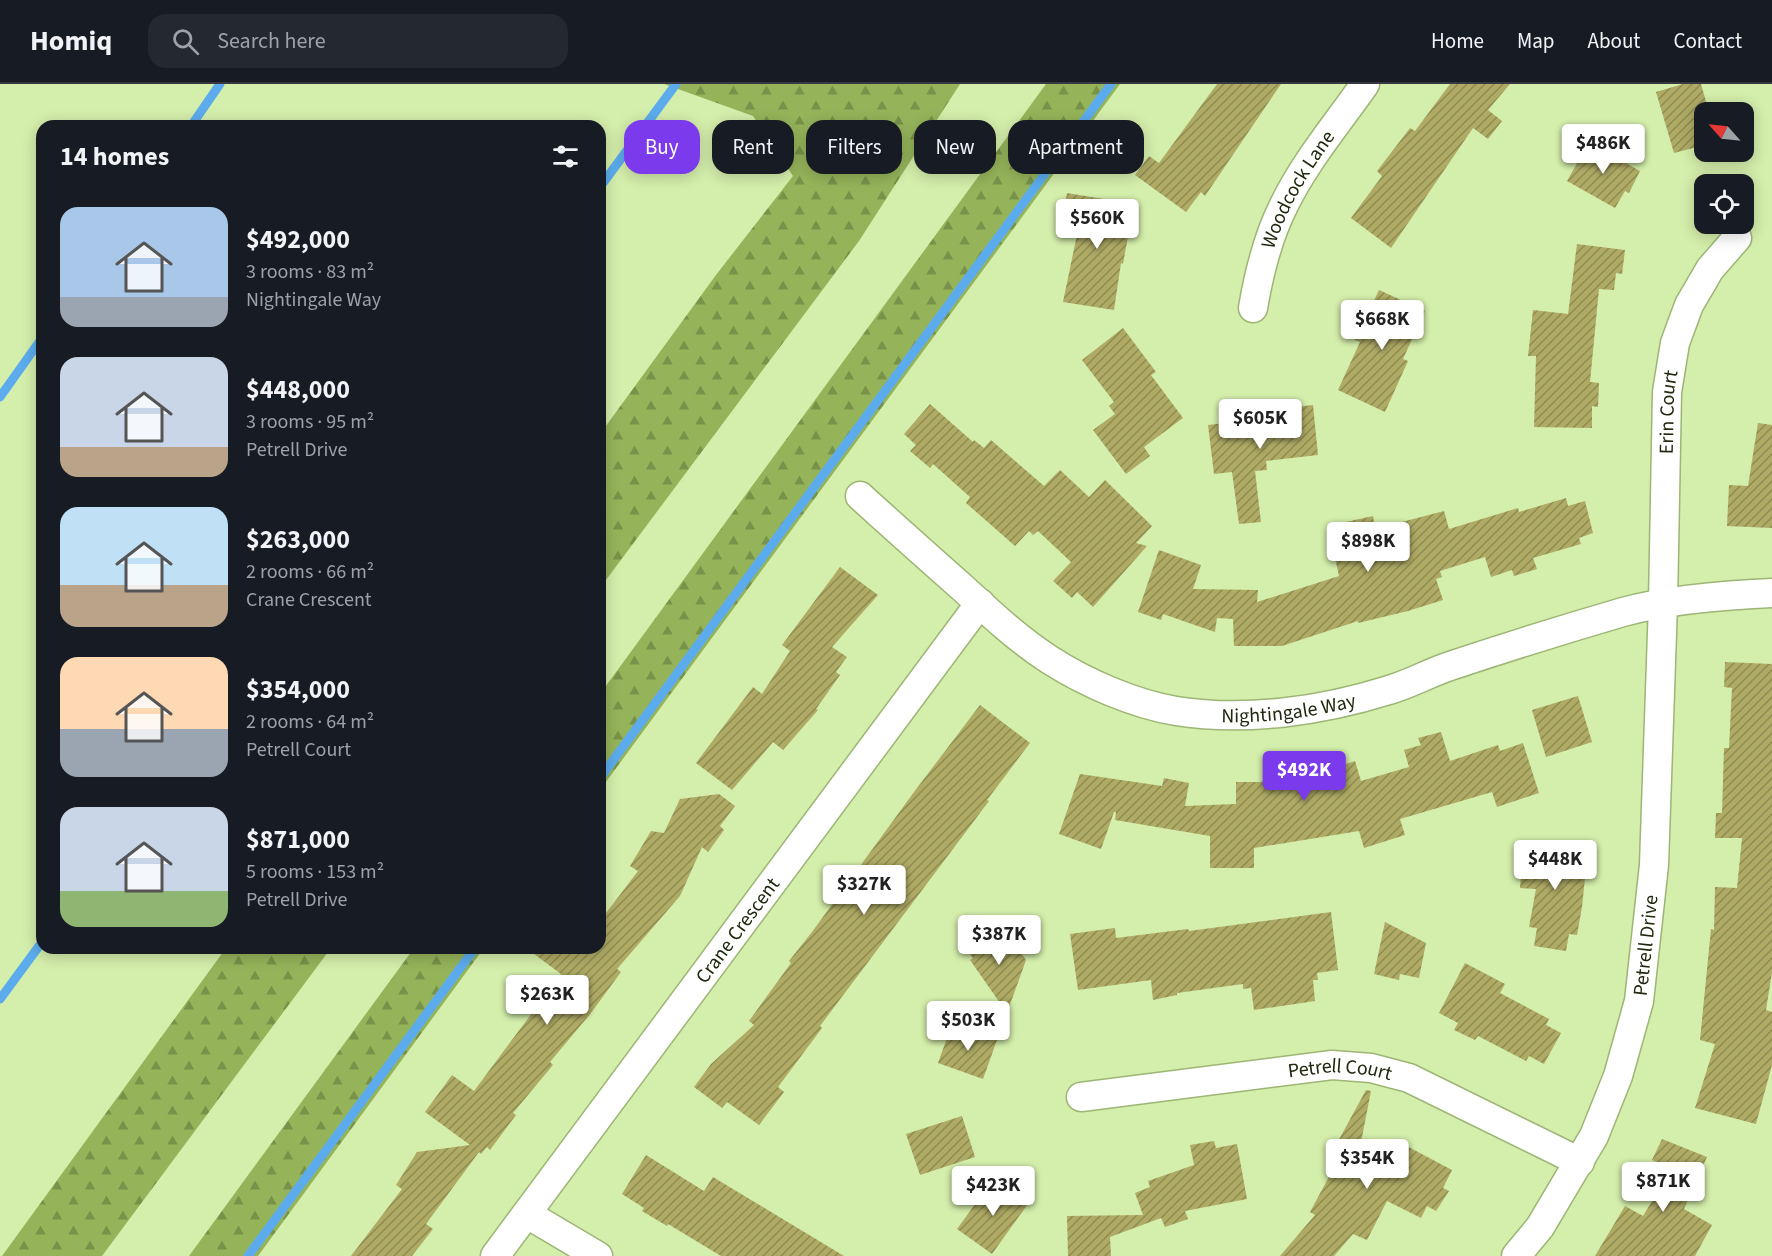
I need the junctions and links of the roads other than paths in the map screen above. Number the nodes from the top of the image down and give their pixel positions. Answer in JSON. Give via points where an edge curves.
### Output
{"nodes":[{"id":1,"x":1365,"y":84,"type":"edge"},
{"id":2,"x":1737,"y":238,"type":"dead end"},
{"id":3,"x":1252,"y":308,"type":"dead end"},
{"id":4,"x":860,"y":496,"type":"dead end"},
{"id":5,"x":1772,"y":593,"type":"edge"},
{"id":6,"x":980,"y":603,"type":"junction"},
{"id":7,"x":1663,"y":604,"type":"junction"},
{"id":8,"x":1082,"y":1097,"type":"dead end"},
{"id":9,"x":1580,"y":1162,"type":"junction"},
{"id":10,"x":526,"y":1214,"type":"junction"},
{"id":11,"x":495,"y":1256,"type":"edge"},
{"id":12,"x":598,"y":1256,"type":"edge"},
{"id":13,"x":1516,"y":1256,"type":"edge"}],
"edges":[{"from":1,"to":3,"type":"street","name":"Woodcock Lane","via":[[1282,207],[1262,261]]},
{"from":2,"to":7,"type":"street","name":"Erin Court","via":[[1710,269],[1689,305],[1675,343],[1667,392]]},
{"from":4,"to":6,"type":"street","name":"Nightingale Way"},
{"from":5,"to":7,"type":"street","name":"Nightingale Way"},
{"from":6,"to":7,"type":"street","name":"Nightingale Way","via":[[1051,661],[1097,685],[1176,711],[1224,715],[1272,714],[1332,705],[1390,690],[1446,667],[1625,612]]},
{"from":6,"to":10,"type":"street","name":"Crane Crescent"},
{"from":7,"to":9,"type":"street","name":"Petrell Drive","via":[[1654,865],[1639,1001],[1618,1076]]},
{"from":8,"to":9,"type":"street","name":"Petrell Court","via":[[1332,1065],[1371,1068],[1409,1078]]},
{"from":9,"to":13,"type":"street","name":"Petrell Drive","via":[[1540,1227]]},
{"from":10,"to":11,"type":"street","name":"Crane Crescent"},
{"from":10,"to":12,"type":"street"}]}
